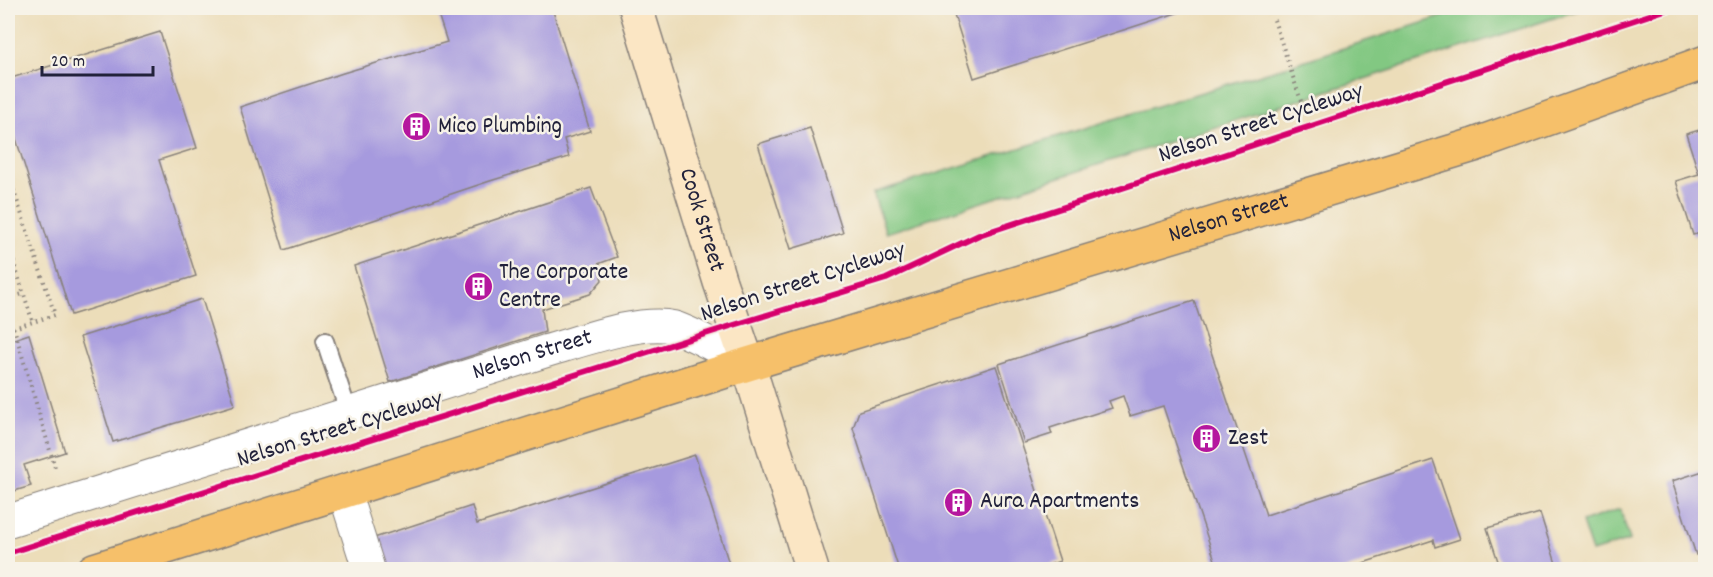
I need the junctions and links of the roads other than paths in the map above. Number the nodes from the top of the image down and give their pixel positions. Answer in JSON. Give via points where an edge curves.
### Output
{"nodes":[{"id":1,"x":636,"y":8,"type":"edge"},
{"id":2,"x":1706,"y":62,"type":"edge"},
{"id":3,"x":325,"y":341,"type":"dead end"},
{"id":4,"x":748,"y":364,"type":"junction"},
{"id":5,"x":349,"y":414,"type":"junction"},
{"id":6,"x":344,"y":491,"type":"junction"},
{"id":7,"x":8,"y":521,"type":"edge"},
{"id":8,"x":94,"y":570,"type":"edge"},
{"id":9,"x":369,"y":570,"type":"edge"},
{"id":10,"x":812,"y":570,"type":"edge"}],
"edges":[{"from":1,"to":4,"type":"main road","name":"Cook Street"},
{"from":2,"to":4,"type":"main road","name":"Nelson Street","via":[[1465,148]]},
{"from":3,"to":5,"type":"lane"},
{"from":4,"to":5,"type":"street","name":"Nelson Street","via":[[672,327],[650,326],[620,330],[546,351]]},
{"from":4,"to":6,"type":"main road","name":"Nelson Street"},
{"from":4,"to":10,"type":"main road","name":"Cook Street"},
{"from":5,"to":7,"type":"street","name":"Nelson Street"},
{"from":6,"to":8,"type":"main road","name":"Nelson Street"},
{"from":6,"to":9,"type":"street"}]}
